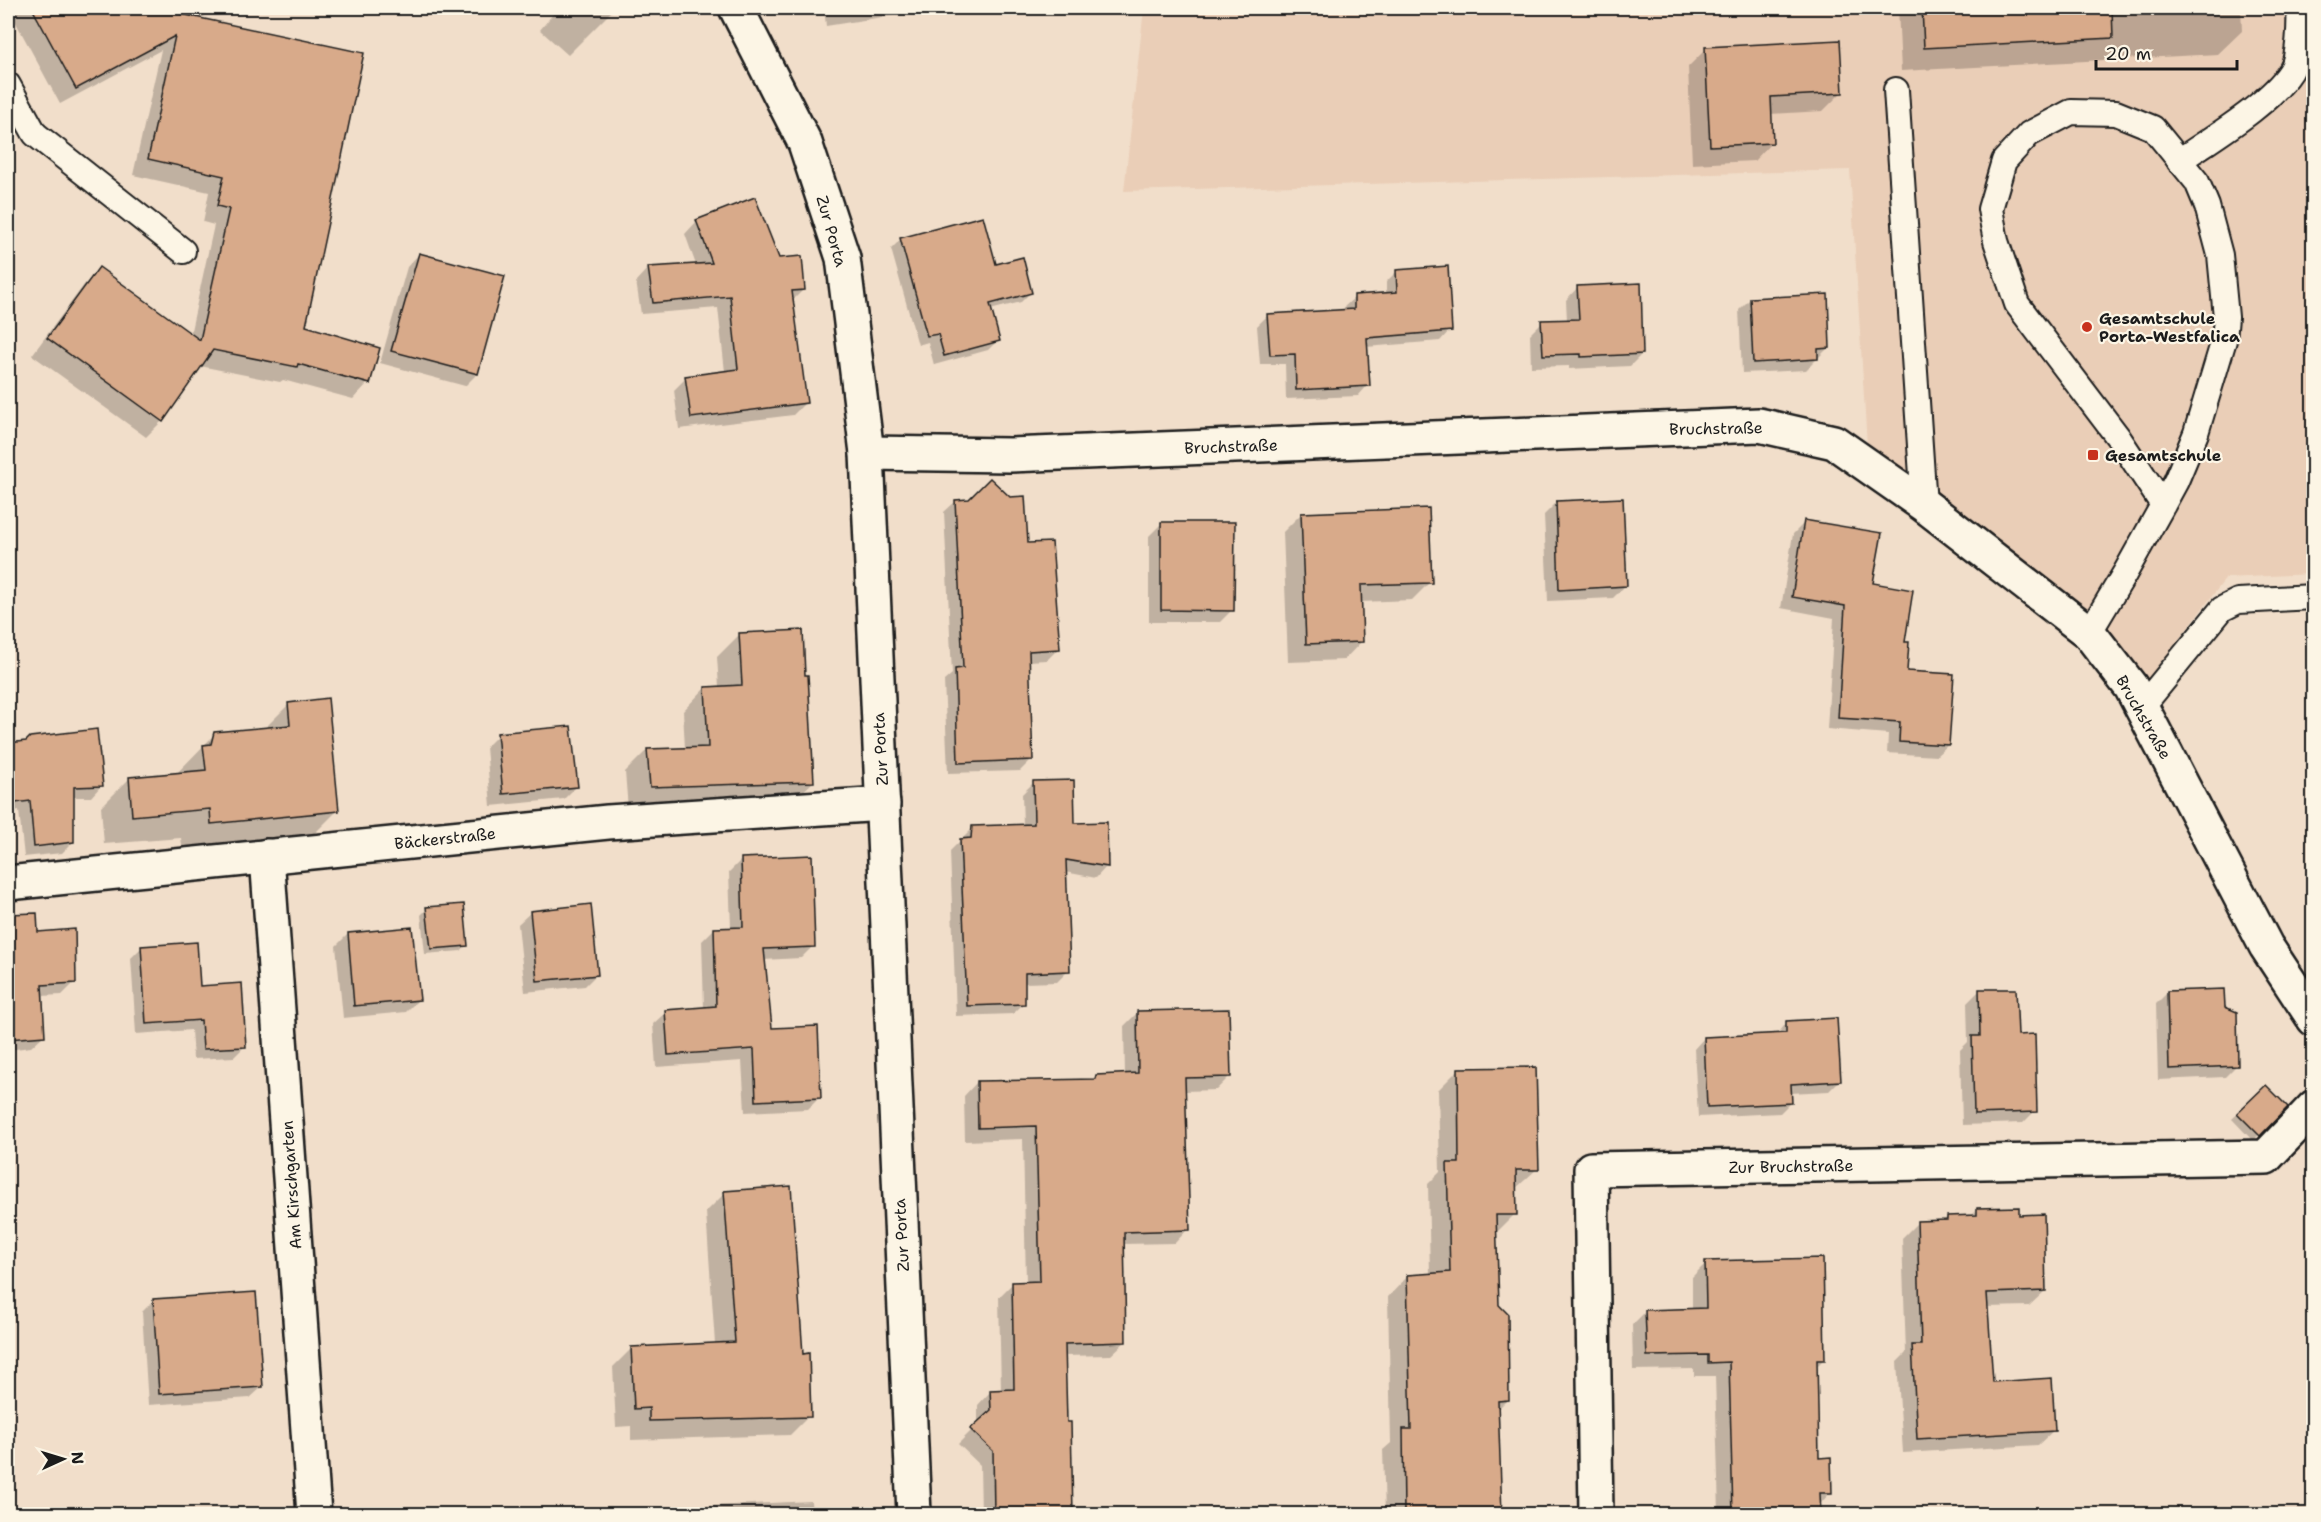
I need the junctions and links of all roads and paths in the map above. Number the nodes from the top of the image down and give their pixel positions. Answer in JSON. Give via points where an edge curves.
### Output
{"nodes":[{"id":1,"x":736,"y":8,"type":"edge"},
{"id":2,"x":2300,"y":8,"type":"edge"},
{"id":3,"x":8,"y":85,"type":"edge"},
{"id":4,"x":1896,"y":90,"type":"dead end"},
{"id":5,"x":2180,"y":161,"type":"junction"},
{"id":6,"x":183,"y":251,"type":"dead end"},
{"id":7,"x":867,"y":453,"type":"junction"},
{"id":8,"x":1924,"y":505,"type":"junction"},
{"id":9,"x":2163,"y":506,"type":"junction"},
{"id":10,"x":2313,"y":597,"type":"edge"},
{"id":11,"x":2089,"y":633,"type":"junction"},
{"id":12,"x":2141,"y":708,"type":"junction"},
{"id":13,"x":883,"y":804,"type":"junction"},
{"id":14,"x":267,"y":856,"type":"junction"},
{"id":15,"x":8,"y":883,"type":"edge"},
{"id":16,"x":2313,"y":1019,"type":"edge"},
{"id":17,"x":2313,"y":1107,"type":"edge"},
{"id":18,"x":314,"y":1515,"type":"edge"},
{"id":19,"x":914,"y":1515,"type":"edge"},
{"id":20,"x":1596,"y":1515,"type":"edge"}],
"edges":[{"from":1,"to":7,"type":"street","name":"Zur Porta","via":[[805,143],[843,258]]},
{"from":2,"to":5,"type":"lane","via":[[2301,26],[2292,70],[2262,102]]},
{"from":3,"to":6,"type":"lane","via":[[35,134]]},
{"from":4,"to":8,"type":"lane"},
{"from":5,"to":9,"type":"lane","via":[[2197,182],[2207,206],[2220,255],[2226,317],[2224,340],[2196,433]]},
{"from":5,"to":9,"type":"lane","via":[[2153,128],[2116,113],[2072,112],[2029,134],[2004,161],[1990,209],[2017,304],[2118,437]]},
{"from":7,"to":8,"type":"street","name":"Bruchstraße","via":[[1010,455],[1759,425],[1834,442]]},
{"from":7,"to":13,"type":"street","name":"Zur Porta"},
{"from":8,"to":11,"type":"street","name":"Bruchstraße"},
{"from":9,"to":11,"type":"lane"},
{"from":10,"to":12,"type":"lane","via":[[2238,601],[2222,609]]},
{"from":11,"to":12,"type":"street","name":"Bruchstraße","via":[[2131,687]]},
{"from":12,"to":16,"type":"street","name":"Bruchstraße","via":[[2266,946]]},
{"from":13,"to":14,"type":"street","name":"Bäckerstraße","via":[[608,822]]},
{"from":13,"to":19,"type":"street","name":"Zur Porta"},
{"from":14,"to":15,"type":"street","name":"Bäckerstraße"},
{"from":14,"to":18,"type":"street","name":"Am Kirschgarten"},
{"from":17,"to":20,"type":"street","name":"Zur Bruchstraße","via":[[2266,1157],[1591,1169]]}]}
